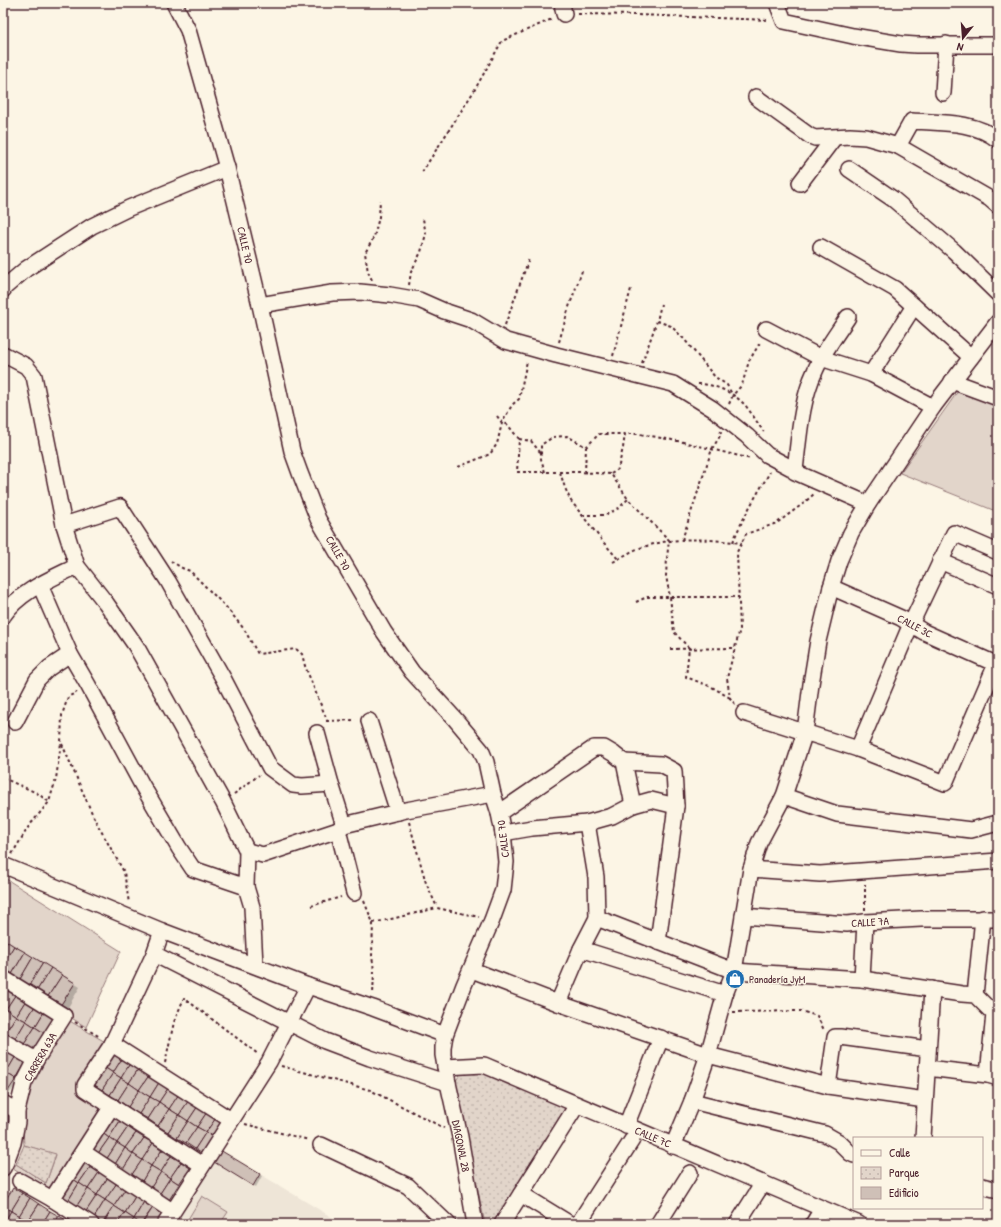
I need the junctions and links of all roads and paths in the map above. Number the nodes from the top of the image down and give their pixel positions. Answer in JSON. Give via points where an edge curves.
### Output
{"nodes":[{"id":1,"x":174,"y":3,"type":"edge"},
{"id":2,"x":777,"y":3,"type":"edge"},
{"id":3,"x":563,"y":8,"type":"edge"},
{"id":4,"x":784,"y":21,"type":"junction"},
{"id":5,"x":946,"y":44,"type":"junction"},
{"id":6,"x":998,"y":45,"type":"edge"},
{"id":7,"x":943,"y":93,"type":"dead end"},
{"id":8,"x":756,"y":97,"type":"dead end"},
{"id":9,"x":834,"y":138,"type":"junction"},
{"id":10,"x":998,"y":140,"type":"edge"},
{"id":11,"x":898,"y":146,"type":"junction"},
{"id":12,"x":227,"y":168,"type":"junction"},
{"id":13,"x":849,"y":169,"type":"dead end"},
{"id":14,"x":422,"y":172,"type":"dead end"},
{"id":15,"x":800,"y":183,"type":"dead end"},
{"id":16,"x":380,"y":200,"type":"dead end"},
{"id":17,"x":998,"y":206,"type":"edge"},
{"id":18,"x":423,"y":219,"type":"dead end"},
{"id":19,"x":820,"y":247,"type":"dead end"},
{"id":20,"x":529,"y":259,"type":"dead end"},
{"id":21,"x":582,"y":270,"type":"dead end"},
{"id":22,"x":631,"y":289,"type":"dead end"},
{"id":23,"x":3,"y":290,"type":"edge"},
{"id":24,"x":378,"y":293,"type":"junction"},
{"id":25,"x":998,"y":294,"type":"edge"},
{"id":26,"x":406,"y":297,"type":"junction"},
{"id":27,"x":661,"y":304,"type":"dead end"},
{"id":28,"x":260,"y":305,"type":"junction"},
{"id":29,"x":914,"y":306,"type":"junction"},
{"id":30,"x":848,"y":317,"type":"dead end"},
{"id":31,"x":657,"y":321,"type":"junction"},
{"id":32,"x":998,"y":322,"type":"edge"},
{"id":33,"x":766,"y":329,"type":"joint"},
{"id":34,"x":501,"y":338,"type":"junction"},
{"id":35,"x":530,"y":348,"type":"junction"},
{"id":36,"x":3,"y":354,"type":"edge"},
{"id":37,"x":556,"y":355,"type":"junction"},
{"id":38,"x":971,"y":357,"type":"junction"},
{"id":39,"x":821,"y":358,"type":"junction"},
{"id":40,"x":610,"y":369,"type":"junction"},
{"id":41,"x":871,"y":374,"type":"junction"},
{"id":42,"x":638,"y":375,"type":"junction"},
{"id":43,"x":952,"y":381,"type":"junction"},
{"id":44,"x":732,"y":395,"type":"junction"},
{"id":45,"x":998,"y":398,"type":"edge"},
{"id":46,"x":933,"y":407,"type":"junction"},
{"id":47,"x":497,"y":416,"type":"dead end"},
{"id":48,"x":724,"y":418,"type":"junction"},
{"id":49,"x":502,"y":423,"type":"junction"},
{"id":50,"x":625,"y":434,"type":"junction"},
{"id":51,"x":519,"y":439,"type":"junction"},
{"id":52,"x":586,"y":447,"type":"junction"},
{"id":53,"x":712,"y":449,"type":"junction"},
{"id":54,"x":541,"y":453,"type":"junction"},
{"id":55,"x":751,"y":459,"type":"dead end"},
{"id":56,"x":776,"y":460,"type":"junction"},
{"id":57,"x":458,"y":467,"type":"dead end"},
{"id":58,"x":795,"y":470,"type":"junction"},
{"id":59,"x":545,"y":472,"type":"junction"},
{"id":60,"x":560,"y":472,"type":"junction"},
{"id":61,"x":585,"y":473,"type":"junction"},
{"id":62,"x":611,"y":474,"type":"junction"},
{"id":63,"x":822,"y":484,"type":"junction"},
{"id":64,"x":628,"y":499,"type":"junction"},
{"id":65,"x":868,"y":504,"type":"junction"},
{"id":66,"x":582,"y":515,"type":"junction"},
{"id":67,"x":64,"y":525,"type":"junction"},
{"id":68,"x":669,"y":540,"type":"junction"},
{"id":69,"x":682,"y":540,"type":"junction"},
{"id":70,"x":733,"y":542,"type":"junction"},
{"id":71,"x":742,"y":543,"type":"junction"},
{"id":72,"x":998,"y":552,"type":"edge"},
{"id":73,"x":618,"y":559,"type":"junction"},
{"id":74,"x":940,"y":561,"type":"junction"},
{"id":75,"x":613,"y":562,"type":"dead end"},
{"id":76,"x":77,"y":566,"type":"junction"},
{"id":77,"x":159,"y":567,"type":"junction"},
{"id":78,"x":40,"y":585,"type":"junction"},
{"id":79,"x":998,"y":586,"type":"edge"},
{"id":80,"x":831,"y":587,"type":"junction"},
{"id":81,"x":670,"y":597,"type":"junction"},
{"id":82,"x":739,"y":598,"type":"junction"},
{"id":83,"x":636,"y":602,"type":"dead end"},
{"id":84,"x":3,"y":616,"type":"edge"},
{"id":85,"x":911,"y":624,"type":"junction"},
{"id":86,"x":689,"y":648,"type":"junction"},
{"id":87,"x":734,"y":648,"type":"junction"},
{"id":88,"x":670,"y":649,"type":"dead end"},
{"id":89,"x":70,"y":654,"type":"junction"},
{"id":90,"x":997,"y":664,"type":"edge"},
{"id":91,"x":88,"y":685,"type":"junction"},
{"id":92,"x":730,"y":698,"type":"junction"},
{"id":93,"x":744,"y":713,"type":"joint"},
{"id":94,"x":327,"y":720,"type":"junction"},
{"id":95,"x":370,"y":721,"type":"joint"},
{"id":96,"x":15,"y":722,"type":"dead end"},
{"id":97,"x":317,"y":732,"type":"joint"},
{"id":98,"x":805,"y":732,"type":"junction"},
{"id":99,"x":62,"y":743,"type":"junction"},
{"id":100,"x":858,"y":749,"type":"junction"},
{"id":101,"x":624,"y":762,"type":"junction"},
{"id":102,"x":270,"y":768,"type":"junction"},
{"id":103,"x":3,"y":778,"type":"edge"},
{"id":104,"x":331,"y":784,"type":"junction"},
{"id":105,"x":493,"y":794,"type":"junction"},
{"id":106,"x":784,"y":796,"type":"junction"},
{"id":107,"x":49,"y":802,"type":"junction"},
{"id":108,"x":224,"y":802,"type":"junction"},
{"id":109,"x":633,"y":805,"type":"junction"},
{"id":110,"x":676,"y":806,"type":"junction"},
{"id":111,"x":402,"y":811,"type":"junction"},
{"id":112,"x":499,"y":813,"type":"junction"},
{"id":113,"x":587,"y":823,"type":"junction"},
{"id":114,"x":998,"y":823,"type":"edge"},
{"id":115,"x":341,"y":828,"type":"junction"},
{"id":116,"x":503,"y":833,"type":"junction"},
{"id":117,"x":247,"y":851,"type":"junction"},
{"id":118,"x":998,"y":861,"type":"edge"},
{"id":119,"x":4,"y":865,"type":"edge"},
{"id":120,"x":750,"y":868,"type":"junction"},
{"id":121,"x":865,"y":871,"type":"junction"},
{"id":122,"x":246,"y":887,"type":"junction"},
{"id":123,"x":354,"y":893,"type":"junction"},
{"id":124,"x":311,"y":906,"type":"dead end"},
{"id":125,"x":437,"y":908,"type":"junction"},
{"id":126,"x":742,"y":916,"type":"junction"},
{"id":127,"x":132,"y":918,"type":"junction"},
{"id":128,"x":597,"y":918,"type":"junction"},
{"id":129,"x":983,"y":918,"type":"junction"},
{"id":130,"x":998,"y":919,"type":"edge"},
{"id":131,"x":492,"y":920,"type":"junction"},
{"id":132,"x":373,"y":922,"type":"junction"},
{"id":133,"x":865,"y":922,"type":"junction"},
{"id":134,"x":162,"y":931,"type":"junction"},
{"id":135,"x":658,"y":942,"type":"junction"},
{"id":136,"x":581,"y":949,"type":"junction"},
{"id":137,"x":154,"y":954,"type":"junction"},
{"id":138,"x":255,"y":965,"type":"junction"},
{"id":139,"x":472,"y":970,"type":"junction"},
{"id":140,"x":734,"y":971,"type":"junction"},
{"id":141,"x":3,"y":978,"type":"edge"},
{"id":142,"x":862,"y":979,"type":"junction"},
{"id":143,"x":308,"y":986,"type":"junction"},
{"id":144,"x":932,"y":989,"type":"junction"},
{"id":145,"x":725,"y":994,"type":"junction"},
{"id":146,"x":975,"y":995,"type":"junction"},
{"id":147,"x":558,"y":1003,"type":"junction"},
{"id":148,"x":373,"y":1008,"type":"junction"},
{"id":149,"x":720,"y":1012,"type":"junction"},
{"id":150,"x":64,"y":1016,"type":"junction"},
{"id":151,"x":290,"y":1023,"type":"junction"},
{"id":152,"x":445,"y":1035,"type":"junction"},
{"id":153,"x":835,"y":1037,"type":"junction"},
{"id":154,"x":661,"y":1038,"type":"junction"},
{"id":155,"x":3,"y":1041,"type":"edge"},
{"id":156,"x":112,"y":1044,"type":"junction"},
{"id":157,"x":928,"y":1049,"type":"junction"},
{"id":158,"x":708,"y":1054,"type":"junction"},
{"id":159,"x":36,"y":1060,"type":"junction"},
{"id":160,"x":269,"y":1062,"type":"junction"},
{"id":161,"x":445,"y":1068,"type":"junction"},
{"id":162,"x":927,"y":1068,"type":"junction"},
{"id":163,"x":163,"y":1076,"type":"junction"},
{"id":164,"x":993,"y":1077,"type":"edge"},
{"id":165,"x":448,"y":1083,"type":"junction"},
{"id":166,"x":828,"y":1086,"type":"junction"},
{"id":167,"x":925,"y":1100,"type":"junction"},
{"id":168,"x":692,"y":1102,"type":"junction"},
{"id":169,"x":3,"y":1103,"type":"edge"},
{"id":170,"x":577,"y":1105,"type":"junction"},
{"id":171,"x":112,"y":1106,"type":"junction"},
{"id":172,"x":17,"y":1111,"type":"junction"},
{"id":173,"x":231,"y":1120,"type":"junction"},
{"id":174,"x":626,"y":1126,"type":"junction"},
{"id":175,"x":460,"y":1137,"type":"junction"},
{"id":176,"x":923,"y":1137,"type":"edge"},
{"id":177,"x":632,"y":1140,"type":"dead end"},
{"id":178,"x":321,"y":1145,"type":"joint"},
{"id":179,"x":673,"y":1146,"type":"junction"},
{"id":180,"x":83,"y":1152,"type":"junction"},
{"id":181,"x":853,"y":1154,"type":"edge"},
{"id":182,"x":202,"y":1165,"type":"junction"},
{"id":183,"x":3,"y":1168,"type":"edge"},
{"id":184,"x":690,"y":1173,"type":"dead end"},
{"id":185,"x":20,"y":1181,"type":"dead end"},
{"id":186,"x":762,"y":1183,"type":"junction"},
{"id":187,"x":983,"y":1186,"type":"edge"},
{"id":188,"x":998,"y":1190,"type":"edge"},
{"id":189,"x":521,"y":1194,"type":"junction"},
{"id":190,"x":52,"y":1199,"type":"junction"},
{"id":191,"x":822,"y":1209,"type":"junction"},
{"id":192,"x":169,"y":1218,"type":"edge"},
{"id":193,"x":91,"y":1224,"type":"edge"},
{"id":194,"x":448,"y":1224,"type":"edge"},
{"id":195,"x":475,"y":1224,"type":"edge"},
{"id":196,"x":502,"y":1224,"type":"edge"},
{"id":197,"x":570,"y":1224,"type":"edge"},
{"id":198,"x":578,"y":1224,"type":"edge"},
{"id":199,"x":658,"y":1224,"type":"edge"},
{"id":200,"x":737,"y":1224,"type":"edge"},
{"id":201,"x":813,"y":1224,"type":"edge"},
{"id":202,"x":858,"y":1224,"type":"edge"}],
"edges":[{"from":1,"to":12,"type":"street","name":"CALLE 70","via":[[188,30]]},
{"from":2,"to":4,"type":"street"},
{"from":3,"to":4,"type":"path","via":[[637,15]]},
{"from":3,"to":14,"type":"path","via":[[502,41],[474,91]]},
{"from":4,"to":5,"type":"street","via":[[901,44]]},
{"from":5,"to":6,"type":"street"},
{"from":5,"to":7,"type":"street"},
{"from":8,"to":9,"type":"street","via":[[810,136]]},
{"from":9,"to":11,"type":"street","via":[[866,137]]},
{"from":9,"to":15,"type":"street"},
{"from":10,"to":11,"type":"street","via":[[990,133],[977,128],[912,121]]},
{"from":11,"to":17,"type":"street"},
{"from":12,"to":23,"type":"street","via":[[92,226],[26,269]]},
{"from":12,"to":28,"type":"street","name":"CALLE 70"},
{"from":13,"to":25,"type":"street","via":[[893,199],[954,251]]},
{"from":16,"to":24,"type":"path","via":[[374,237],[365,253],[368,272]]},
{"from":18,"to":26,"type":"path","via":[[426,234],[411,272]]},
{"from":19,"to":29,"type":"street","via":[[895,290]]},
{"from":20,"to":34,"type":"path"},
{"from":21,"to":37,"type":"path"},
{"from":22,"to":40,"type":"path"},
{"from":24,"to":26,"type":"street"},
{"from":24,"to":28,"type":"street","via":[[332,293]]},
{"from":26,"to":34,"type":"street","via":[[470,320]]},
{"from":27,"to":31,"type":"path"},
{"from":28,"to":105,"type":"street","name":"CALLE 70","via":[[292,451],[318,519],[384,632],[412,672],[481,750]]},
{"from":29,"to":38,"type":"street"},
{"from":29,"to":41,"type":"street"},
{"from":30,"to":39,"type":"street"},
{"from":31,"to":42,"type":"path"},
{"from":31,"to":44,"type":"path","via":[[671,326],[715,377],[727,385]]},
{"from":32,"to":38,"type":"street"},
{"from":33,"to":39,"type":"street"},
{"from":33,"to":44,"type":"path","via":[[749,361],[742,385]]},
{"from":34,"to":35,"type":"street"},
{"from":35,"to":37,"type":"street"},
{"from":35,"to":49,"type":"path","via":[[519,399],[512,405]]},
{"from":36,"to":67,"type":"street","via":[[26,366],[34,376]]},
{"from":37,"to":40,"type":"street"},
{"from":38,"to":43,"type":"street"},
{"from":39,"to":41,"type":"street"},
{"from":39,"to":58,"type":"street","via":[[809,385]]},
{"from":40,"to":42,"type":"street"},
{"from":41,"to":46,"type":"street"},
{"from":42,"to":48,"type":"street","via":[[673,384]]},
{"from":43,"to":45,"type":"street"},
{"from":43,"to":46,"type":"street"},
{"from":44,"to":48,"type":"path"},
{"from":46,"to":65,"type":"street"},
{"from":47,"to":49,"type":"path"},
{"from":48,"to":53,"type":"path","via":[[720,436]]},
{"from":48,"to":56,"type":"street"},
{"from":49,"to":51,"type":"path","via":[[507,424]]},
{"from":49,"to":57,"type":"path","via":[[497,444],[490,454]]},
{"from":50,"to":52,"type":"path","via":[[599,434]]},
{"from":50,"to":53,"type":"path","via":[[640,434]]},
{"from":50,"to":62,"type":"path","via":[[618,469]]},
{"from":51,"to":54,"type":"path","via":[[531,441]]},
{"from":51,"to":59,"type":"path","via":[[517,472]]},
{"from":52,"to":54,"type":"path","via":[[567,436],[553,436],[541,446]]},
{"from":52,"to":61,"type":"path"},
{"from":53,"to":55,"type":"path"},
{"from":53,"to":69,"type":"path"},
{"from":54,"to":59,"type":"path"},
{"from":56,"to":58,"type":"street"},
{"from":56,"to":70,"type":"path"},
{"from":58,"to":63,"type":"street","via":[[800,475]]},
{"from":59,"to":60,"type":"path"},
{"from":60,"to":61,"type":"path"},
{"from":60,"to":66,"type":"path","via":[[571,502]]},
{"from":61,"to":62,"type":"path"},
{"from":62,"to":64,"type":"path"},
{"from":63,"to":65,"type":"street"},
{"from":63,"to":71,"type":"path","via":[[804,503],[778,523],[746,534]]},
{"from":64,"to":66,"type":"path","via":[[619,508],[605,515]]},
{"from":64,"to":68,"type":"path"},
{"from":65,"to":80,"type":"street","via":[[848,540]]},
{"from":66,"to":73,"type":"path"},
{"from":67,"to":76,"type":"street"},
{"from":67,"to":77,"type":"street","via":[[120,507]]},
{"from":68,"to":69,"type":"path"},
{"from":68,"to":73,"type":"path","via":[[639,548]]},
{"from":68,"to":81,"type":"path","via":[[666,576]]},
{"from":69,"to":70,"type":"path"},
{"from":70,"to":71,"type":"path"},
{"from":71,"to":82,"type":"path","via":[[737,552]]},
{"from":72,"to":74,"type":"street","via":[[954,534]]},
{"from":73,"to":75,"type":"path"},
{"from":74,"to":79,"type":"street"},
{"from":74,"to":85,"type":"street"},
{"from":76,"to":78,"type":"street"},
{"from":76,"to":108,"type":"street","via":[[136,646]]},
{"from":77,"to":94,"type":"path","via":[[171,561],[190,571],[226,607],[244,629],[258,654],[296,649],[302,654]]},
{"from":77,"to":102,"type":"street","via":[[223,678]]},
{"from":78,"to":84,"type":"street","via":[[15,602]]},
{"from":78,"to":89,"type":"street"},
{"from":80,"to":85,"type":"street","name":"CALLE 3C"},
{"from":80,"to":98,"type":"street","via":[[817,648]]},
{"from":81,"to":82,"type":"path"},
{"from":81,"to":83,"type":"path","via":[[647,597]]},
{"from":81,"to":86,"type":"path","via":[[674,632]]},
{"from":82,"to":87,"type":"path","via":[[740,630]]},
{"from":85,"to":90,"type":"street","name":"CALLE 3C"},
{"from":85,"to":100,"type":"street"},
{"from":86,"to":87,"type":"path"},
{"from":86,"to":88,"type":"path"},
{"from":86,"to":92,"type":"path","via":[[686,677],[712,687]]},
{"from":87,"to":92,"type":"path","via":[[727,678]]},
{"from":89,"to":91,"type":"street"},
{"from":89,"to":96,"type":"street","via":[[37,680]]},
{"from":90,"to":100,"type":"street","via":[[945,783]]},
{"from":91,"to":99,"type":"path","via":[[68,697],[62,715]]},
{"from":91,"to":122,"type":"street","via":[[142,785],[193,869]]},
{"from":92,"to":93,"type":"path"},
{"from":93,"to":98,"type":"street"},
{"from":94,"to":95,"type":"path"},
{"from":94,"to":97,"type":"path"},
{"from":95,"to":111,"type":"street"},
{"from":97,"to":104,"type":"street"},
{"from":98,"to":100,"type":"street"},
{"from":98,"to":106,"type":"street"},
{"from":99,"to":107,"type":"path"},
{"from":99,"to":127,"type":"path","via":[[95,820],[124,872]]},
{"from":101,"to":109,"type":"street"},
{"from":101,"to":110,"type":"street","via":[[661,764],[674,771]]},
{"from":101,"to":112,"type":"street","via":[[604,748],[594,748]]},
{"from":102,"to":104,"type":"street","via":[[293,785]]},
{"from":102,"to":108,"type":"path"},
{"from":103,"to":107,"type":"path"},
{"from":104,"to":115,"type":"street"},
{"from":105,"to":111,"type":"street"},
{"from":105,"to":112,"type":"street","name":"CALLE 70"},
{"from":106,"to":114,"type":"street","via":[[837,814],[971,830]]},
{"from":106,"to":120,"type":"street","via":[[758,843]]},
{"from":107,"to":119,"type":"path","via":[[29,826]]},
{"from":108,"to":117,"type":"street"},
{"from":109,"to":110,"type":"street","via":[[651,800]]},
{"from":109,"to":113,"type":"street","via":[[612,816]]},
{"from":110,"to":135,"type":"street"},
{"from":111,"to":115,"type":"street"},
{"from":111,"to":125,"type":"path"},
{"from":112,"to":116,"type":"street","name":"CALLE 70"},
{"from":113,"to":116,"type":"street"},
{"from":113,"to":128,"type":"street","via":[[596,878]]},
{"from":115,"to":117,"type":"street","via":[[264,855]]},
{"from":115,"to":123,"type":"street"},
{"from":116,"to":131,"type":"street","name":"CALLE 70","via":[[506,862],[503,890]]},
{"from":117,"to":122,"type":"street"},
{"from":118,"to":121,"type":"street"},
{"from":119,"to":127,"type":"street"},
{"from":120,"to":121,"type":"street","via":[[820,874]]},
{"from":120,"to":126,"type":"street"},
{"from":121,"to":133,"type":"path"},
{"from":122,"to":138,"type":"street","via":[[252,907]]},
{"from":123,"to":124,"type":"path"},
{"from":123,"to":132,"type":"path","via":[[364,902]]},
{"from":125,"to":131,"type":"path"},
{"from":125,"to":132,"type":"path"},
{"from":126,"to":133,"type":"street","name":"CALLE 7A","via":[[847,924]]},
{"from":126,"to":140,"type":"street"},
{"from":127,"to":134,"type":"street"},
{"from":128,"to":135,"type":"street"},
{"from":128,"to":136,"type":"street"},
{"from":129,"to":130,"type":"street","name":"CALLE 7A"},
{"from":129,"to":133,"type":"street","name":"CALLE 7A"},
{"from":129,"to":146,"type":"street"},
{"from":131,"to":139,"type":"street","name":"CALLE 70"},
{"from":132,"to":148,"type":"path"},
{"from":133,"to":142,"type":"street"},
{"from":134,"to":137,"type":"street"},
{"from":134,"to":138,"type":"street"},
{"from":135,"to":140,"type":"street"},
{"from":136,"to":145,"type":"street"},
{"from":136,"to":147,"type":"street"},
{"from":137,"to":151,"type":"street"},
{"from":137,"to":156,"type":"street"},
{"from":138,"to":143,"type":"street"},
{"from":139,"to":147,"type":"street"},
{"from":139,"to":152,"type":"street","name":"CALLE 70"},
{"from":140,"to":142,"type":"street"},
{"from":140,"to":145,"type":"street"},
{"from":141,"to":150,"type":"street"},
{"from":142,"to":144,"type":"street"},
{"from":143,"to":148,"type":"street"},
{"from":143,"to":151,"type":"street"},
{"from":144,"to":146,"type":"street"},
{"from":144,"to":157,"type":"street"},
{"from":145,"to":149,"type":"street"},
{"from":146,"to":164,"type":"street","via":[[994,1014]]},
{"from":147,"to":154,"type":"street"},
{"from":148,"to":152,"type":"street"},
{"from":149,"to":153,"type":"path","via":[[801,1011],[817,1016],[825,1032]]},
{"from":149,"to":158,"type":"street"},
{"from":150,"to":156,"type":"path"},
{"from":150,"to":159,"type":"street","name":"CARRERA 63A"},
{"from":151,"to":160,"type":"street"},
{"from":151,"to":165,"type":"street","via":[[325,1041]]},
{"from":152,"to":161,"type":"street","name":"CALLE 70"},
{"from":153,"to":157,"type":"street"},
{"from":153,"to":166,"type":"street"},
{"from":154,"to":158,"type":"street"},
{"from":154,"to":174,"type":"street"},
{"from":155,"to":159,"type":"street"},
{"from":156,"to":163,"type":"street"},
{"from":156,"to":171,"type":"street","via":[[85,1085],[85,1089]]},
{"from":157,"to":162,"type":"street"},
{"from":158,"to":166,"type":"street"},
{"from":158,"to":168,"type":"street"},
{"from":159,"to":172,"type":"street","name":"CARRERA 63A","via":[[24,1083]]},
{"from":160,"to":163,"type":"path","via":[[184,998],[174,1022]]},
{"from":160,"to":173,"type":"street"},
{"from":160,"to":175,"type":"path","via":[[370,1090]]},
{"from":161,"to":165,"type":"street","name":"DIAGONAL 28"},
{"from":161,"to":170,"type":"street","name":"CALLE 7C","via":[[484,1065]]},
{"from":162,"to":164,"type":"street"},
{"from":162,"to":167,"type":"street"},
{"from":163,"to":173,"type":"street"},
{"from":165,"to":175,"type":"street","name":"DIAGONAL 28"},
{"from":166,"to":167,"type":"street"},
{"from":167,"to":176,"type":"street"},
{"from":168,"to":179,"type":"street"},
{"from":168,"to":181,"type":"street","via":[[825,1134]]},
{"from":169,"to":172,"type":"street"},
{"from":170,"to":174,"type":"street","name":"CALLE 7C"},
{"from":170,"to":189,"type":"street"},
{"from":171,"to":180,"type":"street"},
{"from":171,"to":182,"type":"street"},
{"from":172,"to":183,"type":"street","name":"CARRERA 63A","via":[[15,1133]]},
{"from":173,"to":178,"type":"path"},
{"from":173,"to":182,"type":"street"},
{"from":174,"to":179,"type":"street","name":"CALLE 7C"},
{"from":175,"to":195,"type":"street","name":"DIAGONAL 28"},
{"from":177,"to":198,"type":"street"},
{"from":178,"to":194,"type":"street","via":[[408,1186]]},
{"from":179,"to":186,"type":"street","name":"CALLE 7C"},
{"from":180,"to":190,"type":"street"},
{"from":180,"to":192,"type":"street"},
{"from":182,"to":192,"type":"street"},
{"from":184,"to":199,"type":"street"},
{"from":185,"to":190,"type":"street"},
{"from":186,"to":191,"type":"street","name":"CALLE 7C"},
{"from":186,"to":200,"type":"street"},
{"from":187,"to":188,"type":"street"},
{"from":189,"to":196,"type":"street"},
{"from":189,"to":197,"type":"street"},
{"from":190,"to":193,"type":"street"},
{"from":191,"to":201,"type":"street"},
{"from":191,"to":202,"type":"street","name":"CALLE 7C"}]}
